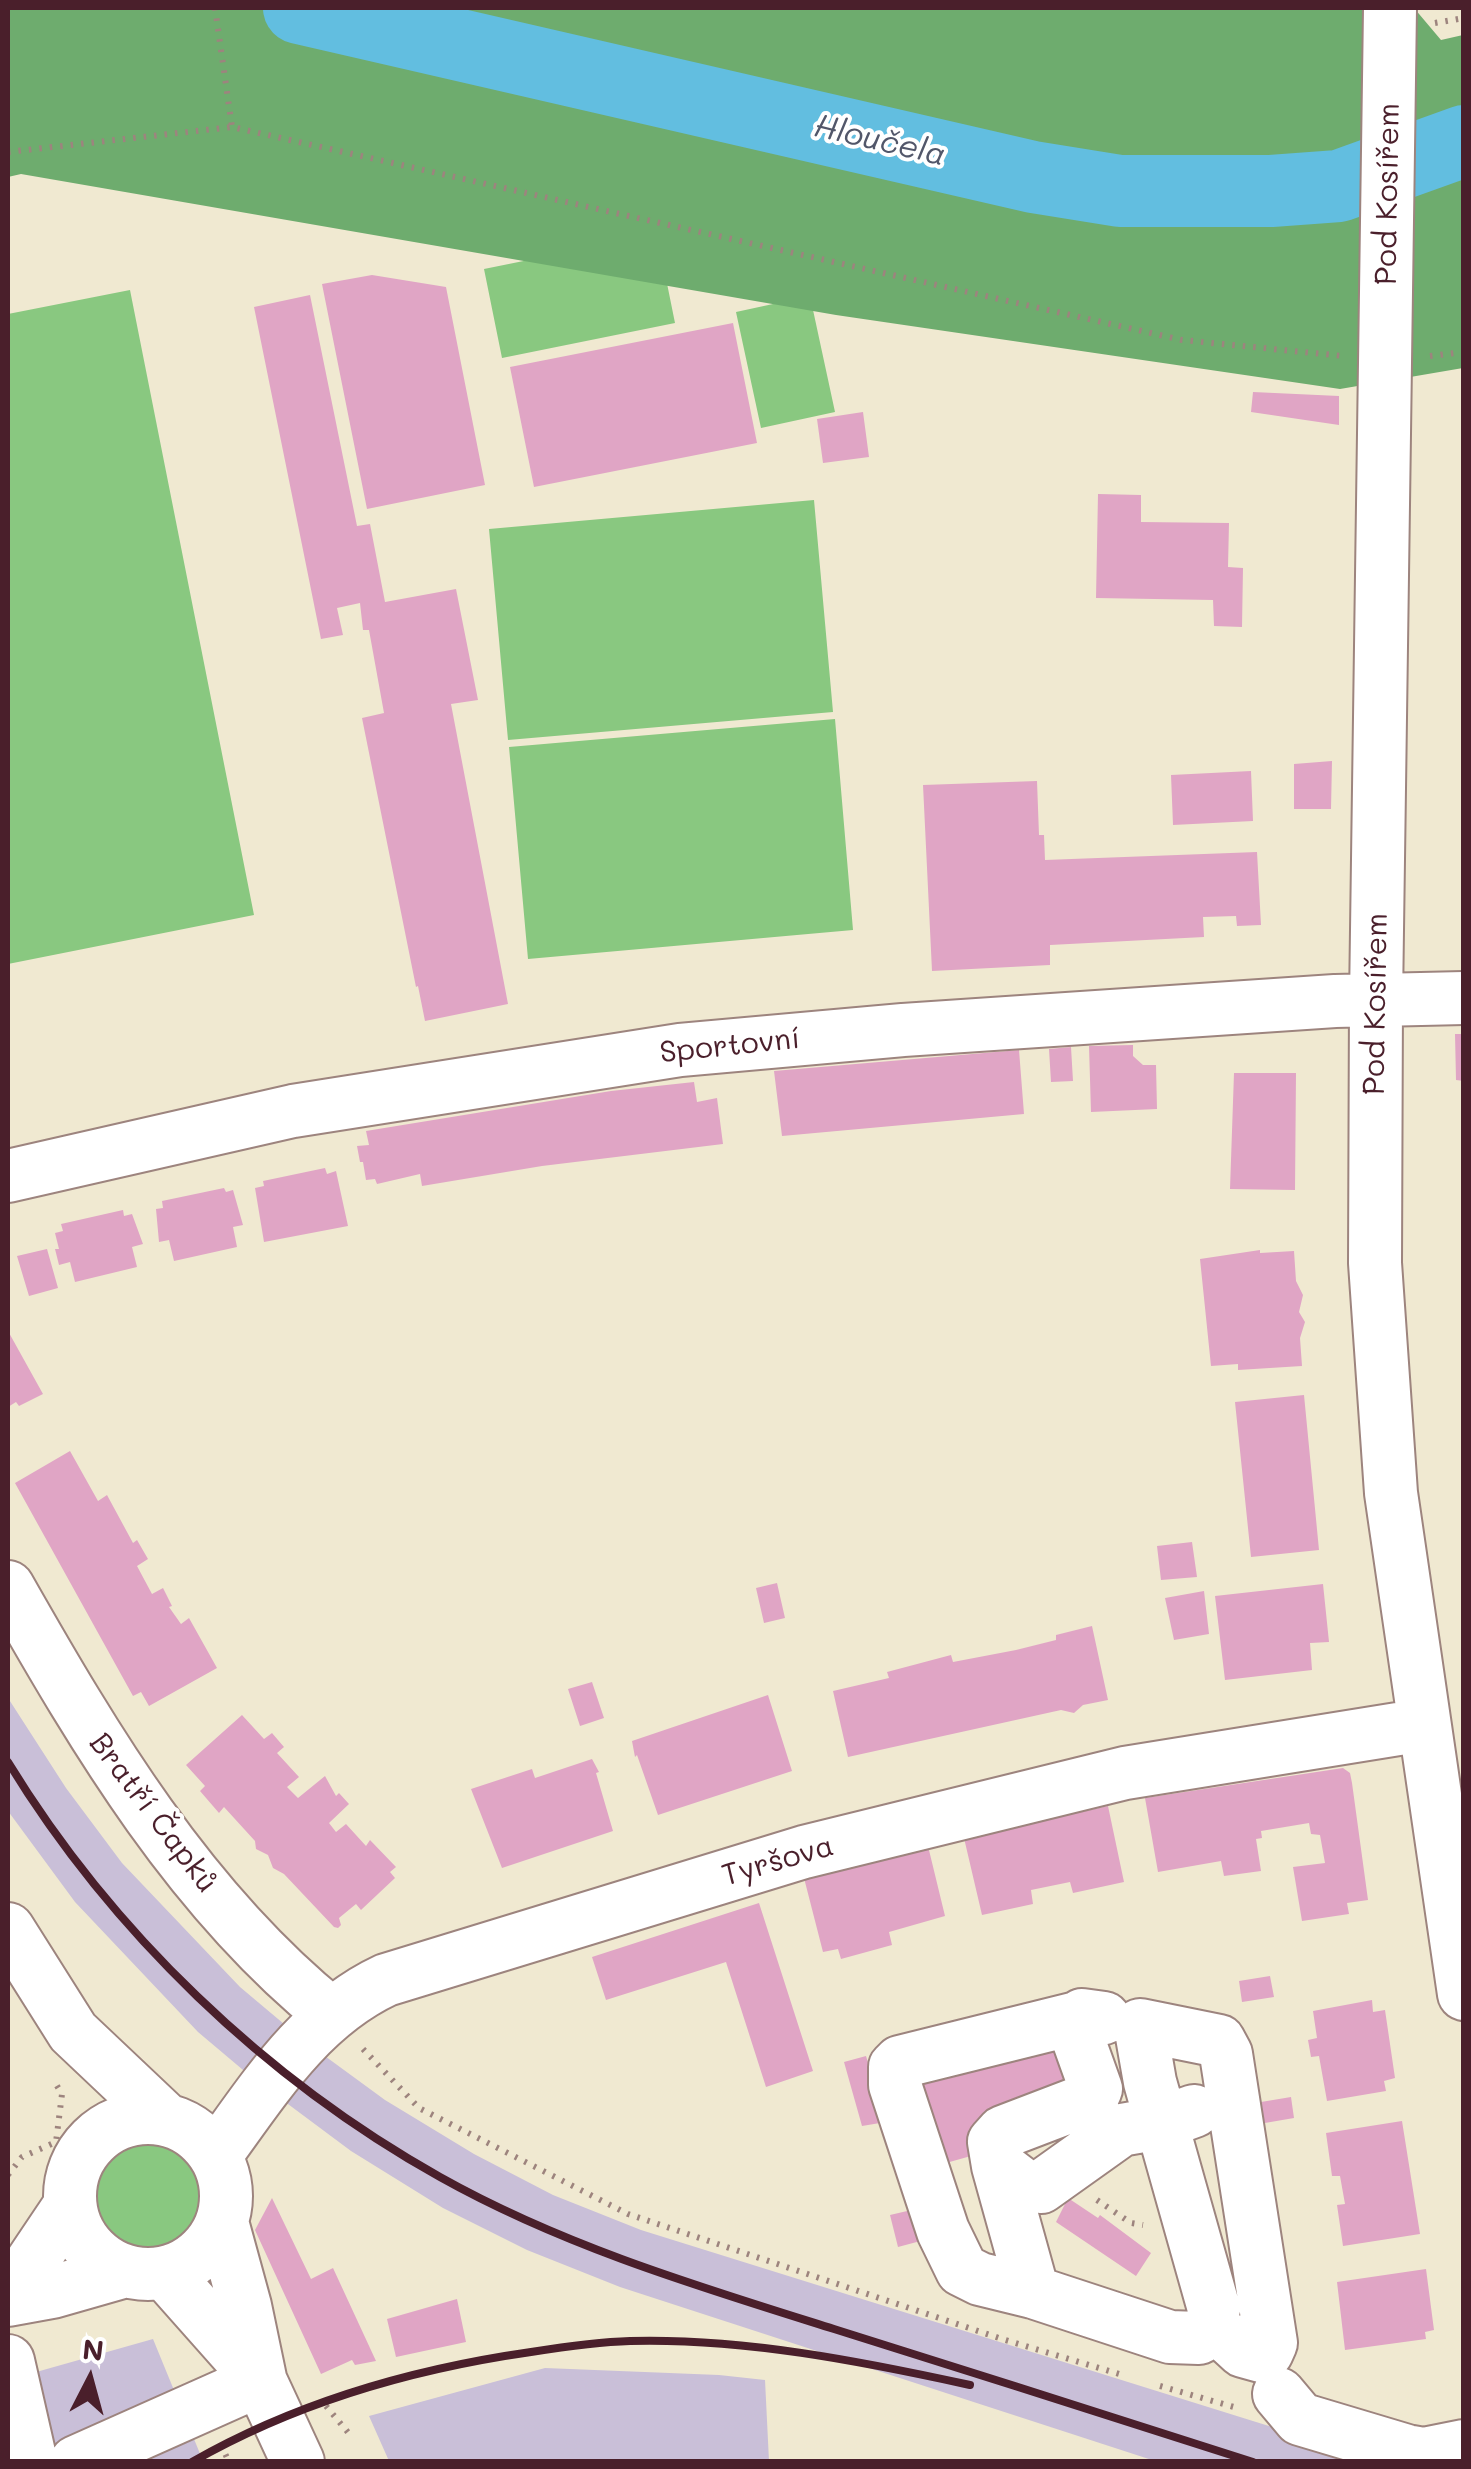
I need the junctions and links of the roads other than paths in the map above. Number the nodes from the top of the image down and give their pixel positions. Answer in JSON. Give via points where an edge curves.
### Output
{"nodes":[{"id":1,"x":1390,"y":8,"type":"edge"},
{"id":2,"x":1464,"y":998,"type":"edge"},
{"id":3,"x":1376,"y":1000,"type":"junction"},
{"id":4,"x":8,"y":1176,"type":"edge"},
{"id":5,"x":8,"y":1587,"type":"edge"},
{"id":6,"x":1423,"y":1725,"type":"junction"},
{"id":7,"x":1455,"y":1869,"type":"edge"},
{"id":8,"x":8,"y":1928,"type":"edge"},
{"id":9,"x":1464,"y":1994,"type":"edge"},
{"id":10,"x":331,"y":2014,"type":"junction"},
{"id":11,"x":1073,"y":2019,"type":"junction"},
{"id":12,"x":1140,"y":2025,"type":"junction"},
{"id":13,"x":72,"y":2032,"type":"junction"},
{"id":14,"x":1233,"y":2096,"type":"junction"},
{"id":15,"x":165,"y":2119,"type":"junction"},
{"id":16,"x":1161,"y":2124,"type":"junction"},
{"id":17,"x":96,"y":2137,"type":"junction"},
{"id":18,"x":215,"y":2156,"type":"junction"},
{"id":19,"x":922,"y":2169,"type":"junction"},
{"id":20,"x":1012,"y":2182,"type":"junction"},
{"id":21,"x":70,"y":2206,"type":"junction"},
{"id":22,"x":222,"y":2222,"type":"junction"},
{"id":23,"x":1254,"y":2234,"type":"junction"},
{"id":24,"x":1195,"y":2243,"type":"junction"},
{"id":25,"x":144,"y":2273,"type":"junction"},
{"id":26,"x":8,"y":2291,"type":"edge"},
{"id":27,"x":1033,"y":2292,"type":"junction"},
{"id":28,"x":8,"y":2300,"type":"edge"},
{"id":29,"x":1215,"y":2329,"type":"junction"},
{"id":30,"x":8,"y":2361,"type":"edge"},
{"id":31,"x":260,"y":2380,"type":"junction"},
{"id":32,"x":1289,"y":2407,"type":"road end"},
{"id":33,"x":1464,"y":2446,"type":"edge"},
{"id":34,"x":31,"y":2462,"type":"edge"},
{"id":35,"x":76,"y":2462,"type":"edge"},
{"id":36,"x":298,"y":2462,"type":"edge"}],
"edges":[{"from":1,"to":3,"type":"street","name":"Pod Kosířem"},
{"from":2,"to":3,"type":"street","name":"Sportovní"},
{"from":3,"to":4,"type":"street","name":"Sportovní","via":[[680,1050],[294,1111]]},
{"from":3,"to":6,"type":"street","name":"Pod Kosířem","via":[[1380,1362]]},
{"from":5,"to":10,"type":"street","name":"Bratří Čapků","via":[[133,1796],[257,1944]]},
{"from":6,"to":7,"type":"street","name":"Pod Kosířem"},
{"from":6,"to":10,"type":"street","name":"Tyršova","via":[[1125,1773],[804,1852],[386,1980]]},
{"from":7,"to":9,"type":"street","name":"Pod Kosířem"},
{"from":8,"to":13,"type":"street"},
{"from":10,"to":18,"type":"street","name":"Tyršova","via":[[280,2067]]},
{"from":11,"to":12,"type":"street","via":[[1088,2015]]},
{"from":11,"to":19,"type":"street","via":[[900,2062],[895,2084]]},
{"from":11,"to":20,"type":"street","via":[[1096,2089],[1088,2100],[1003,2132],[994,2142]]},
{"from":12,"to":14,"type":"street","via":[[1219,2041]]},
{"from":12,"to":16,"type":"street"},
{"from":13,"to":15,"type":"street"},
{"from":13,"to":17,"type":"street"},
{"from":14,"to":16,"type":"street"},
{"from":14,"to":23,"type":"street"},
{"from":15,"to":17,"type":"street","via":[[121,2122]]},
{"from":15,"to":18,"type":"street","via":[[198,2136]]},
{"from":16,"to":20,"type":"street","via":[[1122,2130]]},
{"from":16,"to":24,"type":"street"},
{"from":17,"to":21,"type":"street","via":[[75,2168]]},
{"from":18,"to":22,"type":"street","via":[[226,2194]]},
{"from":19,"to":20,"type":"street"},
{"from":19,"to":27,"type":"street","via":[[962,2270]]},
{"from":20,"to":27,"type":"street"},
{"from":21,"to":25,"type":"street","via":[[93,2253]]},
{"from":21,"to":26,"type":"street"},
{"from":22,"to":25,"type":"street","via":[[194,2261]]},
{"from":22,"to":31,"type":"street"},
{"from":23,"to":24,"type":"street"},
{"from":23,"to":29,"type":"street","via":[[1271,2343],[1261,2356]]},
{"from":24,"to":29,"type":"street"},
{"from":25,"to":28,"type":"street"},
{"from":25,"to":31,"type":"street"},
{"from":27,"to":29,"type":"street","via":[[1170,2338]]},
{"from":30,"to":34,"type":"street"},
{"from":31,"to":35,"type":"street"},
{"from":31,"to":36,"type":"street"},
{"from":32,"to":33,"type":"street","via":[[1407,2451]]}]}
